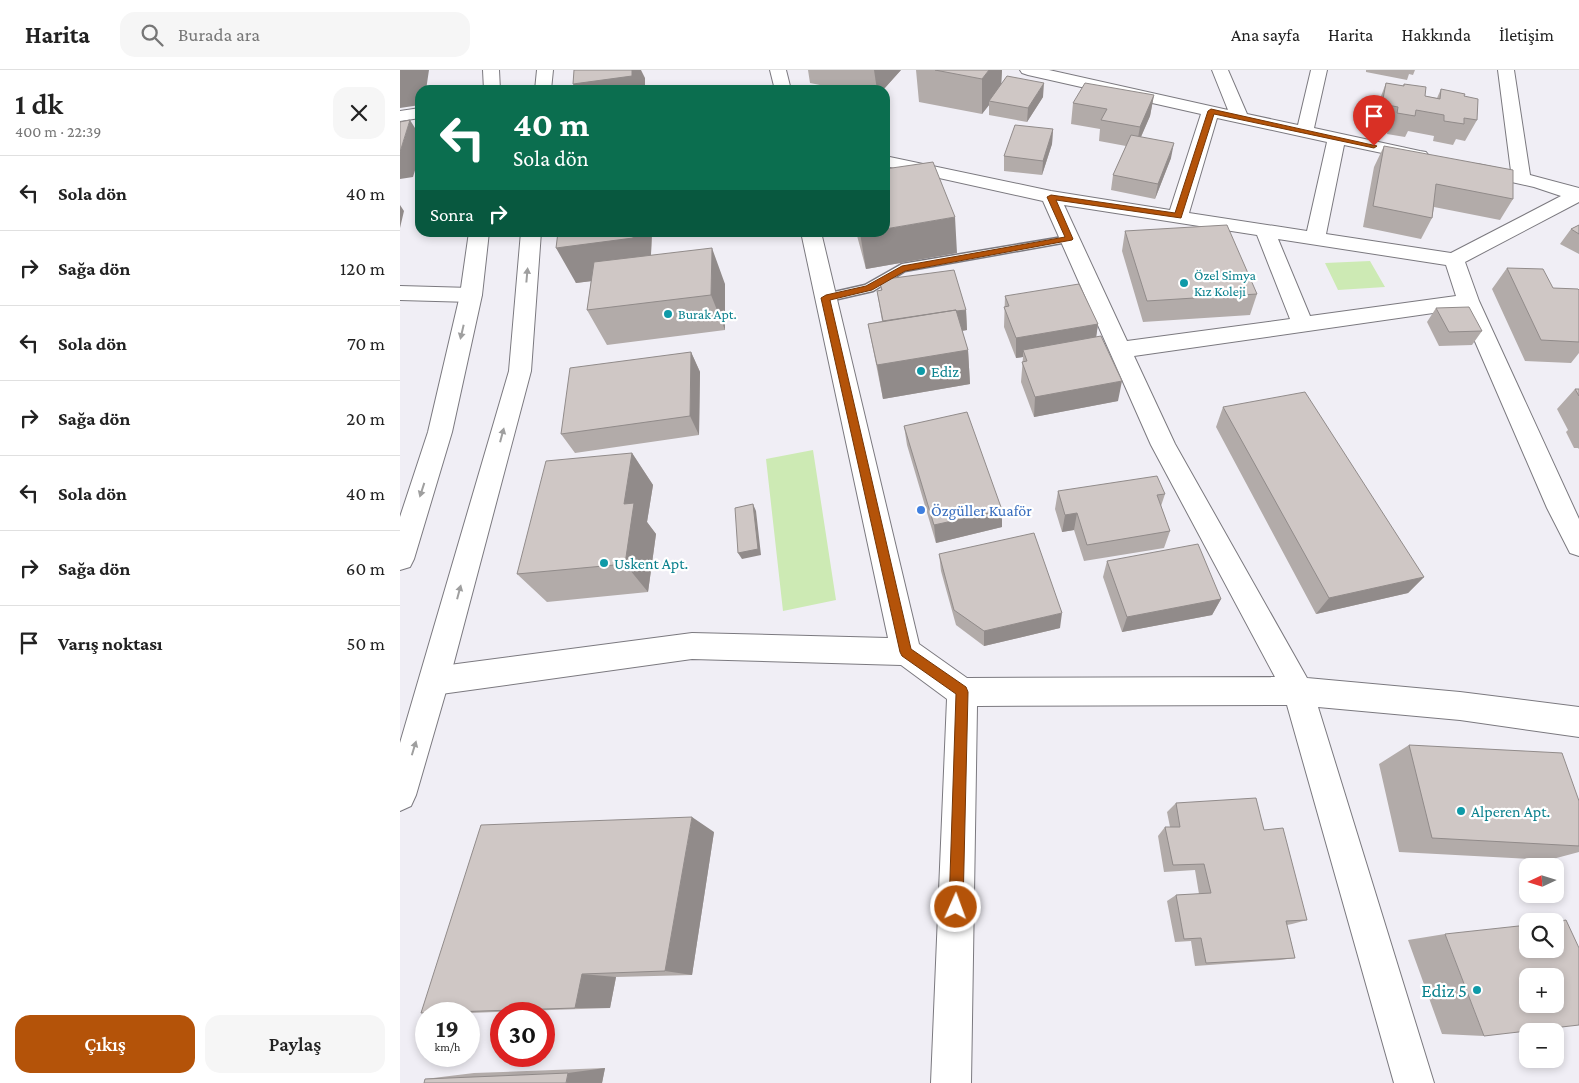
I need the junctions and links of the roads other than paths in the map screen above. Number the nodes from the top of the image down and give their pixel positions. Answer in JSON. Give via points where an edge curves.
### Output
{"nodes":[{"id":1,"x":491,"y":70,"type":"edge"},
{"id":2,"x":545,"y":70,"type":"edge"},
{"id":3,"x":778,"y":70,"type":"edge"},
{"id":4,"x":1028,"y":70,"type":"edge"},
{"id":5,"x":1220,"y":70,"type":"edge"},
{"id":6,"x":1319,"y":70,"type":"edge"},
{"id":7,"x":1506,"y":70,"type":"edge"},
{"id":8,"x":492,"y":85,"type":"edge"},
{"id":9,"x":544,"y":85,"type":"edge"},
{"id":10,"x":782,"y":85,"type":"edge"},
{"id":11,"x":1211,"y":111,"type":"junction"},
{"id":12,"x":415,"y":114,"type":"edge"},
{"id":13,"x":400,"y":116,"type":"edge"},
{"id":14,"x":1240,"y":118,"type":"junction"},
{"id":15,"x":1305,"y":131,"type":"junction"},
{"id":16,"x":1337,"y":138,"type":"junction"},
{"id":17,"x":1434,"y":159,"type":"edge"},
{"id":18,"x":890,"y":162,"type":"edge"},
{"id":19,"x":1463,"y":166,"type":"edge"},
{"id":20,"x":1521,"y":178,"type":"junction"},
{"id":21,"x":1578,"y":195,"type":"edge"},
{"id":22,"x":1051,"y":197,"type":"junction"},
{"id":23,"x":1178,"y":216,"type":"junction"},
{"id":24,"x":1264,"y":229,"type":"junction"},
{"id":25,"x":478,"y":237,"type":"edge"},
{"id":26,"x":531,"y":237,"type":"edge"},
{"id":27,"x":811,"y":237,"type":"edge"},
{"id":28,"x":1316,"y":237,"type":"junction"},
{"id":29,"x":1069,"y":239,"type":"junction"},
{"id":30,"x":1454,"y":260,"type":"junction"},
{"id":31,"x":400,"y":293,"type":"edge"},
{"id":32,"x":471,"y":295,"type":"junction"},
{"id":33,"x":826,"y":298,"type":"junction"},
{"id":34,"x":1468,"y":301,"type":"junction"},
{"id":35,"x":1303,"y":325,"type":"junction"},
{"id":36,"x":1120,"y":350,"type":"junction"},
{"id":37,"x":1569,"y":507,"type":"edge"},
{"id":38,"x":1579,"y":545,"type":"edge"},
{"id":39,"x":400,"y":559,"type":"edge"},
{"id":40,"x":906,"y":652,"type":"junction"},
{"id":41,"x":434,"y":681,"type":"junction"},
{"id":42,"x":1298,"y":691,"type":"junction"},
{"id":43,"x":962,"y":692,"type":"junction"},
{"id":44,"x":1579,"y":722,"type":"edge"},
{"id":45,"x":400,"y":795,"type":"edge"},
{"id":46,"x":951,"y":1083,"type":"edge"},
{"id":47,"x":1414,"y":1083,"type":"edge"}],
"edges":[{"from":1,"to":8,"type":"street"},
{"from":2,"to":9,"type":"street"},
{"from":3,"to":10,"type":"street"},
{"from":4,"to":11,"type":"street"},
{"from":5,"to":14,"type":"street"},
{"from":6,"to":15,"type":"street"},
{"from":7,"to":20,"type":"street"},
{"from":11,"to":14,"type":"street"},
{"from":11,"to":23,"type":"street"},
{"from":12,"to":13,"type":"street"},
{"from":14,"to":15,"type":"street"},
{"from":15,"to":16,"type":"street"},
{"from":16,"to":17,"type":"street"},
{"from":16,"to":28,"type":"street"},
{"from":18,"to":22,"type":"street"},
{"from":19,"to":20,"type":"street"},
{"from":20,"to":21,"type":"street"},
{"from":21,"to":30,"type":"street"},
{"from":22,"to":23,"type":"street"},
{"from":22,"to":29,"type":"street"},
{"from":23,"to":24,"type":"street"},
{"from":24,"to":28,"type":"street"},
{"from":24,"to":35,"type":"street"},
{"from":25,"to":32,"type":"street"},
{"from":41,"to":26,"type":"street","one_way":true,"via":[[520,371]]},
{"from":27,"to":33,"type":"street"},
{"from":28,"to":30,"type":"street"},
{"from":29,"to":33,"type":"lane","via":[[902,268],[869,288]]},
{"from":29,"to":36,"type":"street"},
{"from":30,"to":34,"type":"street"},
{"from":31,"to":32,"type":"street"},
{"from":32,"to":39,"type":"street","one_way":true,"via":[[440,432]]},
{"from":33,"to":40,"type":"street"},
{"from":34,"to":35,"type":"street"},
{"from":34,"to":37,"type":"street"},
{"from":35,"to":36,"type":"street"},
{"from":36,"to":42,"type":"street","via":[[1163,445]]},
{"from":37,"to":38,"type":"street"},
{"from":40,"to":41,"type":"street","via":[[692,646]]},
{"from":40,"to":43,"type":"street"},
{"from":45,"to":41,"type":"street","one_way":true},
{"from":42,"to":43,"type":"street"},
{"from":42,"to":44,"type":"street","via":[[1460,706]]},
{"from":42,"to":47,"type":"street"},
{"from":43,"to":46,"type":"street"}]}
